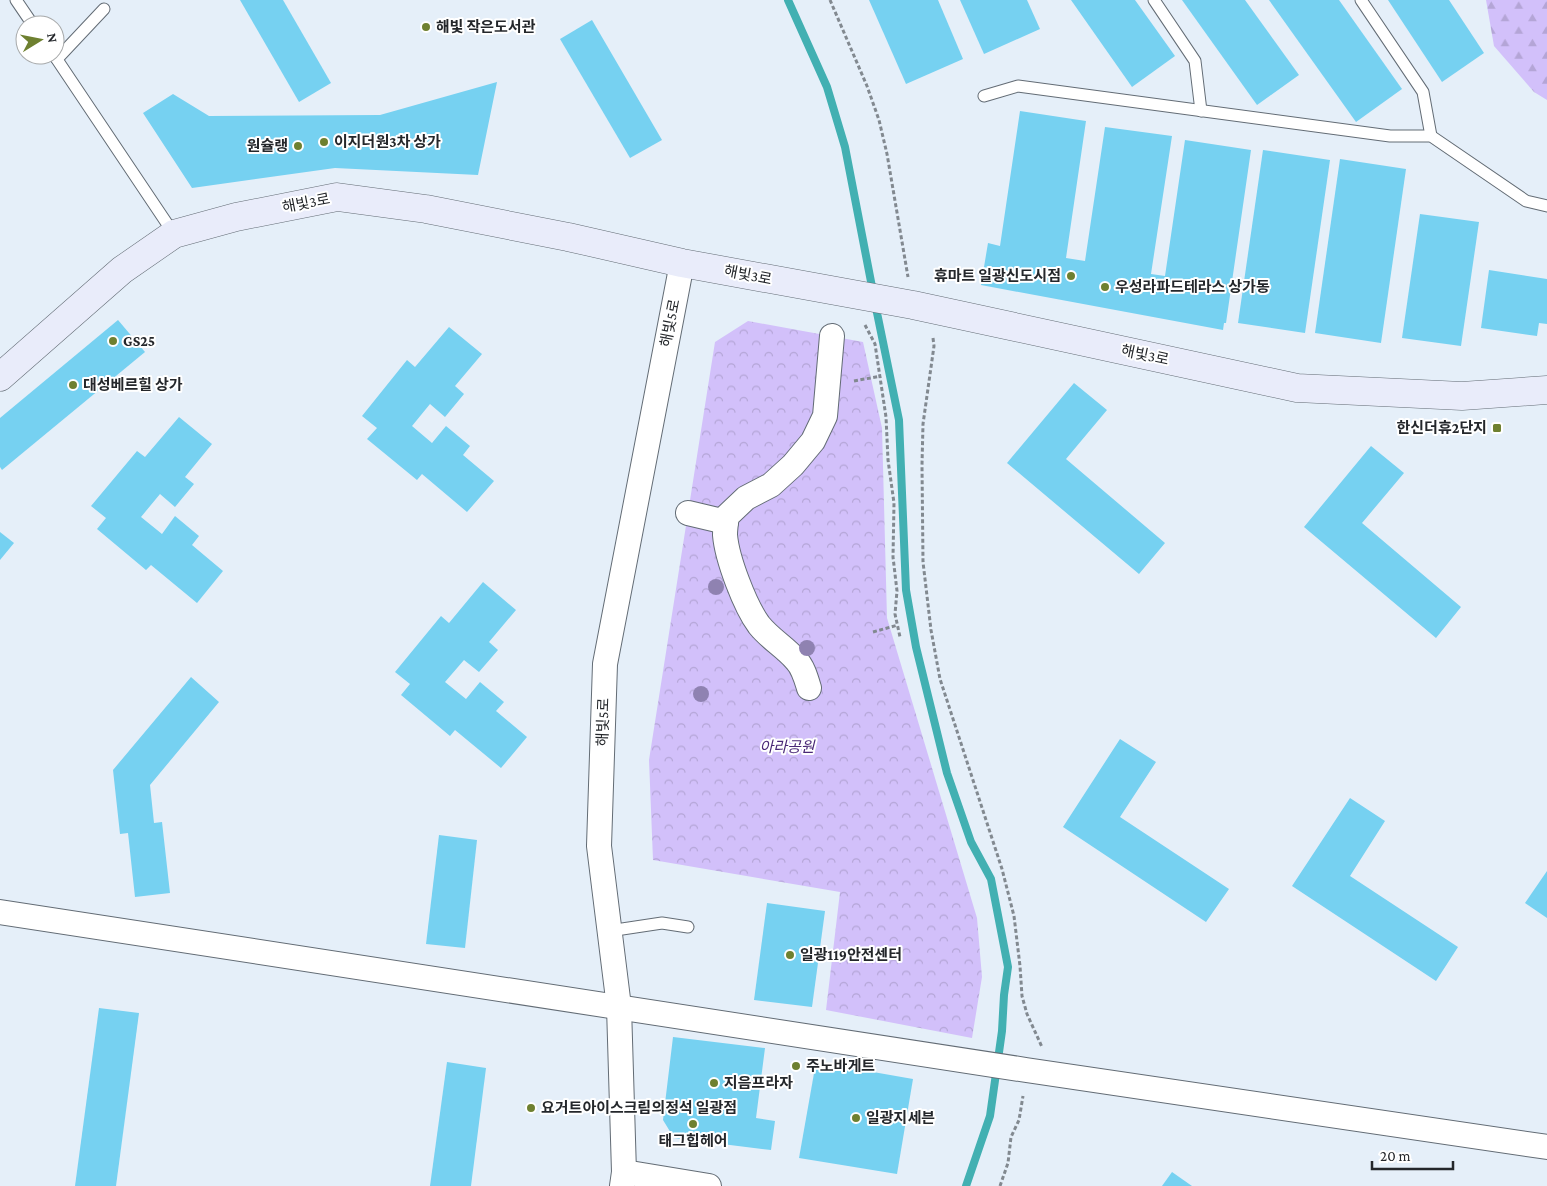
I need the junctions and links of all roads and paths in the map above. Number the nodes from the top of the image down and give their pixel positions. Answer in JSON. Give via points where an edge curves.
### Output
{"nodes":[{"id":1,"x":16,"y":0,"type":"edge"},
{"id":2,"x":830,"y":0,"type":"edge"},
{"id":3,"x":1154,"y":0,"type":"edge"},
{"id":4,"x":1361,"y":0,"type":"edge"},
{"id":5,"x":104,"y":9,"type":"dead end"},
{"id":6,"x":26,"y":15,"type":"edge"},
{"id":7,"x":65,"y":47,"type":"edge"},
{"id":8,"x":60,"y":65,"type":"edge"},
{"id":9,"x":984,"y":96,"type":"dead end"},
{"id":10,"x":1201,"y":111,"type":"junction"},
{"id":11,"x":1431,"y":136,"type":"junction"},
{"id":12,"x":1547,"y":206,"type":"edge"},
{"id":13,"x":174,"y":234,"type":"junction"},
{"id":14,"x":682,"y":263,"type":"junction"},
{"id":15,"x":912,"y":305,"type":"junction"},
{"id":16,"x":832,"y":336,"type":"dead end"},
{"id":17,"x":875,"y":344,"type":"dead end"},
{"id":18,"x":934,"y":346,"type":"dead end"},
{"id":19,"x":880,"y":376,"type":"junction"},
{"id":20,"x":0,"y":377,"type":"edge"},
{"id":21,"x":860,"y":381,"type":"dead end"},
{"id":22,"x":1547,"y":390,"type":"edge"},
{"id":23,"x":688,"y":513,"type":"dead end"},
{"id":24,"x":726,"y":522,"type":"junction"},
{"id":25,"x":898,"y":625,"type":"junction"},
{"id":26,"x":873,"y":632,"type":"dead end"},
{"id":27,"x":900,"y":637,"type":"dead end"},
{"id":28,"x":809,"y":688,"type":"dead end"},
{"id":29,"x":0,"y":912,"type":"edge"},
{"id":30,"x":688,"y":927,"type":"dead end"},
{"id":31,"x":609,"y":931,"type":"junction"},
{"id":32,"x":619,"y":1007,"type":"junction"},
{"id":33,"x":1044,"y":1051,"type":"dead end"},
{"id":34,"x":1020,"y":1079,"type":"junction"},
{"id":35,"x":1547,"y":1147,"type":"edge"},
{"id":36,"x":623,"y":1179,"type":"edge"},
{"id":37,"x":708,"y":1186,"type":"edge"},
{"id":38,"x":1000,"y":1186,"type":"edge"}],
"edges":[{"from":1,"to":6,"type":"lane"},
{"from":2,"to":15,"type":"path","via":[[879,120]]},
{"from":3,"to":10,"type":"lane","via":[[1196,60]]},
{"from":4,"to":11,"type":"lane","via":[[1423,92]]},
{"from":5,"to":7,"type":"lane"},
{"from":8,"to":13,"type":"lane"},
{"from":9,"to":10,"type":"lane","via":[[1018,86]]},
{"from":10,"to":11,"type":"lane","via":[[1390,136]]},
{"from":11,"to":12,"type":"lane","via":[[1526,201]]},
{"from":13,"to":14,"type":"street","name":"해빛3로","via":[[236,217],[337,197],[426,208]]},
{"from":13,"to":20,"type":"street","name":"해빛3로","via":[[122,270]]},
{"from":14,"to":15,"type":"street","name":"해빛3로"},
{"from":14,"to":31,"type":"street","name":"해빛5로","via":[[605,664],[599,846]]},
{"from":15,"to":22,"type":"street","name":"해빛3로","via":[[1298,388],[1462,396]]},
{"from":16,"to":24,"type":"street","via":[[825,416],[813,441],[771,485],[739,504],[727,516]]},
{"from":17,"to":19,"type":"path"},
{"from":18,"to":33,"type":"path","via":[[923,424],[922,474],[923,562],[931,630],[940,679],[1014,916],[1022,996]]},
{"from":19,"to":21,"type":"path"},
{"from":19,"to":25,"type":"path","via":[[894,503],[893,557]]},
{"from":23,"to":24,"type":"street"},
{"from":24,"to":28,"type":"street","via":[[725,535],[743,596],[759,625],[796,660]]},
{"from":25,"to":26,"type":"path"},
{"from":25,"to":27,"type":"path"},
{"from":29,"to":32,"type":"street"},
{"from":30,"to":31,"type":"lane","via":[[662,923]]},
{"from":31,"to":32,"type":"street","name":"해빛5로"},
{"from":32,"to":34,"type":"street","via":[[969,1061]]},
{"from":32,"to":36,"type":"street","name":"해빛5로"},
{"from":34,"to":35,"type":"street"},
{"from":34,"to":38,"type":"path","via":[[1019,1120],[1011,1137],[1008,1163]]},
{"from":36,"to":37,"type":"street"}]}
